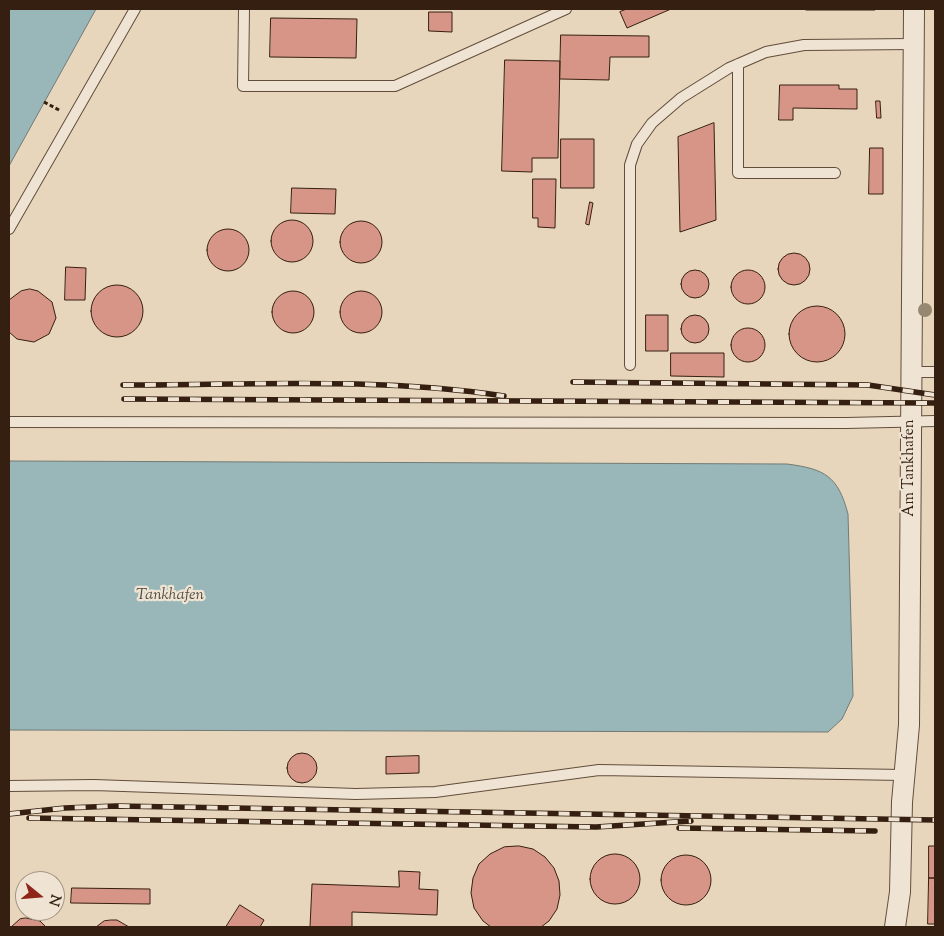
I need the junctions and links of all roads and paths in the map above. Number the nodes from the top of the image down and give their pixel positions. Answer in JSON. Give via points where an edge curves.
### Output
{"nodes":[{"id":1,"x":135,"y":9,"type":"edge"},
{"id":2,"x":244,"y":9,"type":"edge"},
{"id":3,"x":566,"y":9,"type":"edge"},
{"id":4,"x":914,"y":9,"type":"edge"},
{"id":5,"x":913,"y":44,"type":"junction"},
{"id":6,"x":738,"y":64,"type":"junction"},
{"id":7,"x":44,"y":102,"type":"dead end"},
{"id":8,"x":61,"y":111,"type":"dead end"},
{"id":9,"x":835,"y":173,"type":"dead end"},
{"id":10,"x":9,"y":229,"type":"edge"},
{"id":11,"x":630,"y":365,"type":"dead end"},
{"id":12,"x":911,"y":372,"type":"junction"},
{"id":13,"x":935,"y":372,"type":"edge"},
{"id":14,"x":911,"y":421,"type":"junction"},
{"id":15,"x":935,"y":421,"type":"edge"},
{"id":16,"x":9,"y":422,"type":"edge"},
{"id":17,"x":903,"y":775,"type":"junction"},
{"id":18,"x":9,"y":786,"type":"edge"},
{"id":19,"x":895,"y":927,"type":"edge"}],
"edges":[{"from":1,"to":10,"type":"lane"},
{"from":2,"to":3,"type":"lane","via":[[243,86],[395,86]]},
{"from":4,"to":5,"type":"street","name":"Am Tankhafen"},
{"from":5,"to":6,"type":"lane","via":[[804,45],[766,52]]},
{"from":5,"to":12,"type":"street","name":"Am Tankhafen"},
{"from":6,"to":9,"type":"lane","via":[[738,173]]},
{"from":6,"to":11,"type":"lane","via":[[681,98],[652,123],[638,144],[630,165]]},
{"from":7,"to":8,"type":"path"},
{"from":12,"to":13,"type":"lane"},
{"from":12,"to":14,"type":"street","name":"Am Tankhafen"},
{"from":14,"to":15,"type":"lane"},
{"from":14,"to":16,"type":"lane"},
{"from":14,"to":17,"type":"street","name":"Am Tankhafen","via":[[908,725]]},
{"from":17,"to":18,"type":"lane","via":[[599,770],[435,792],[356,794],[94,785]]},
{"from":17,"to":19,"type":"street","name":"Am Tankhafen","via":[[900,892]]}]}
